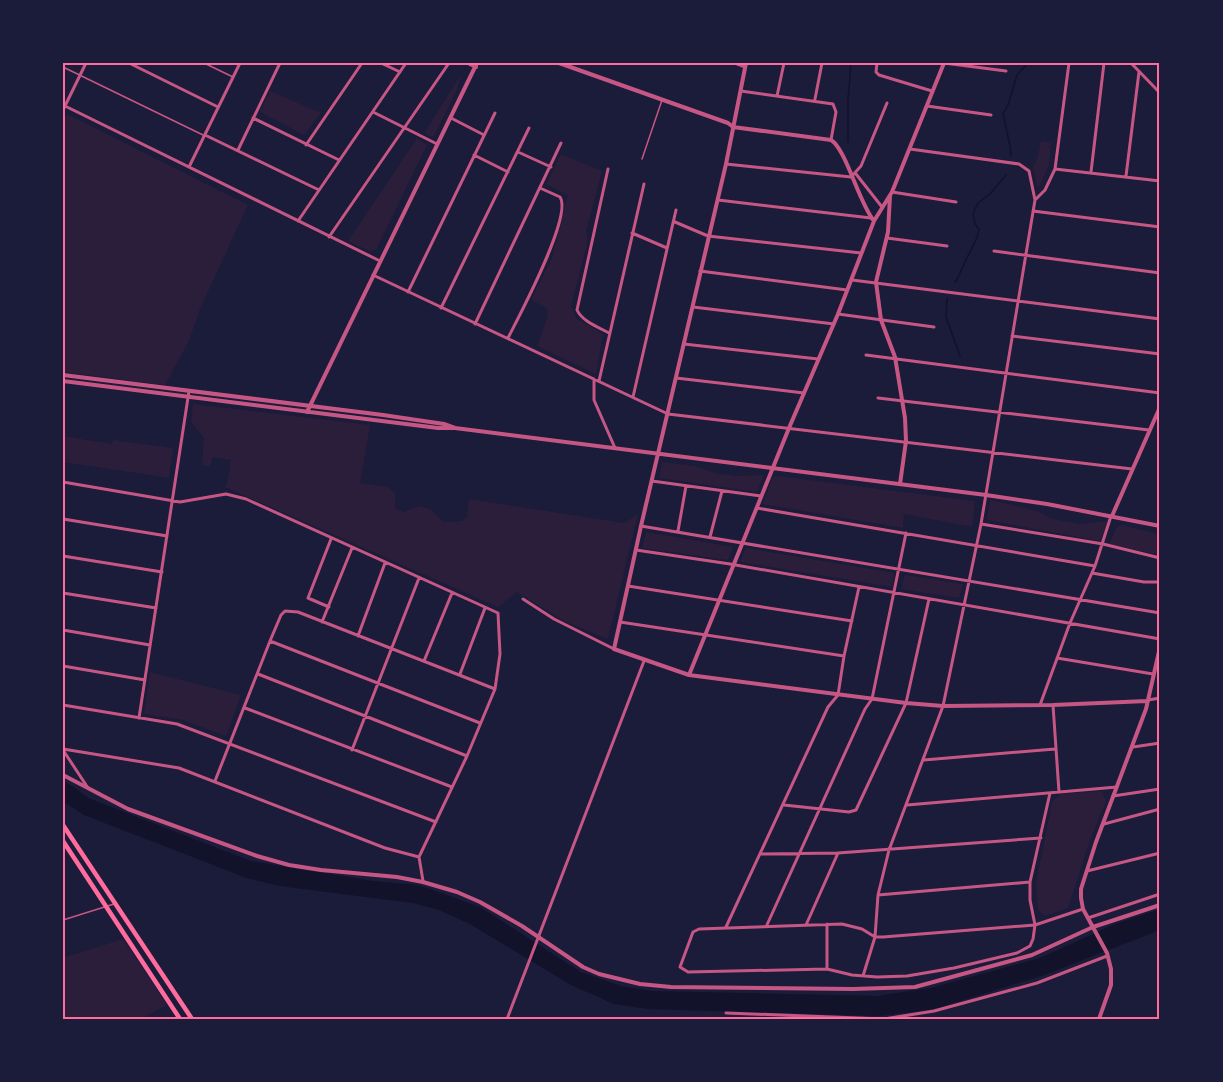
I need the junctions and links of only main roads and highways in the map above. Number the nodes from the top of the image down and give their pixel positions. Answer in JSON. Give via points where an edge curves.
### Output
{"nodes":[{"id":1,"x":63,"y":825,"type":"edge"},
{"id":2,"x":63,"y":842,"type":"edge"},
{"id":3,"x":180,"y":1019,"type":"edge"},
{"id":4,"x":192,"y":1019,"type":"edge"}],
"edges":[{"from":1,"to":4,"type":"main road"},
{"from":2,"to":3,"type":"main road"}]}
